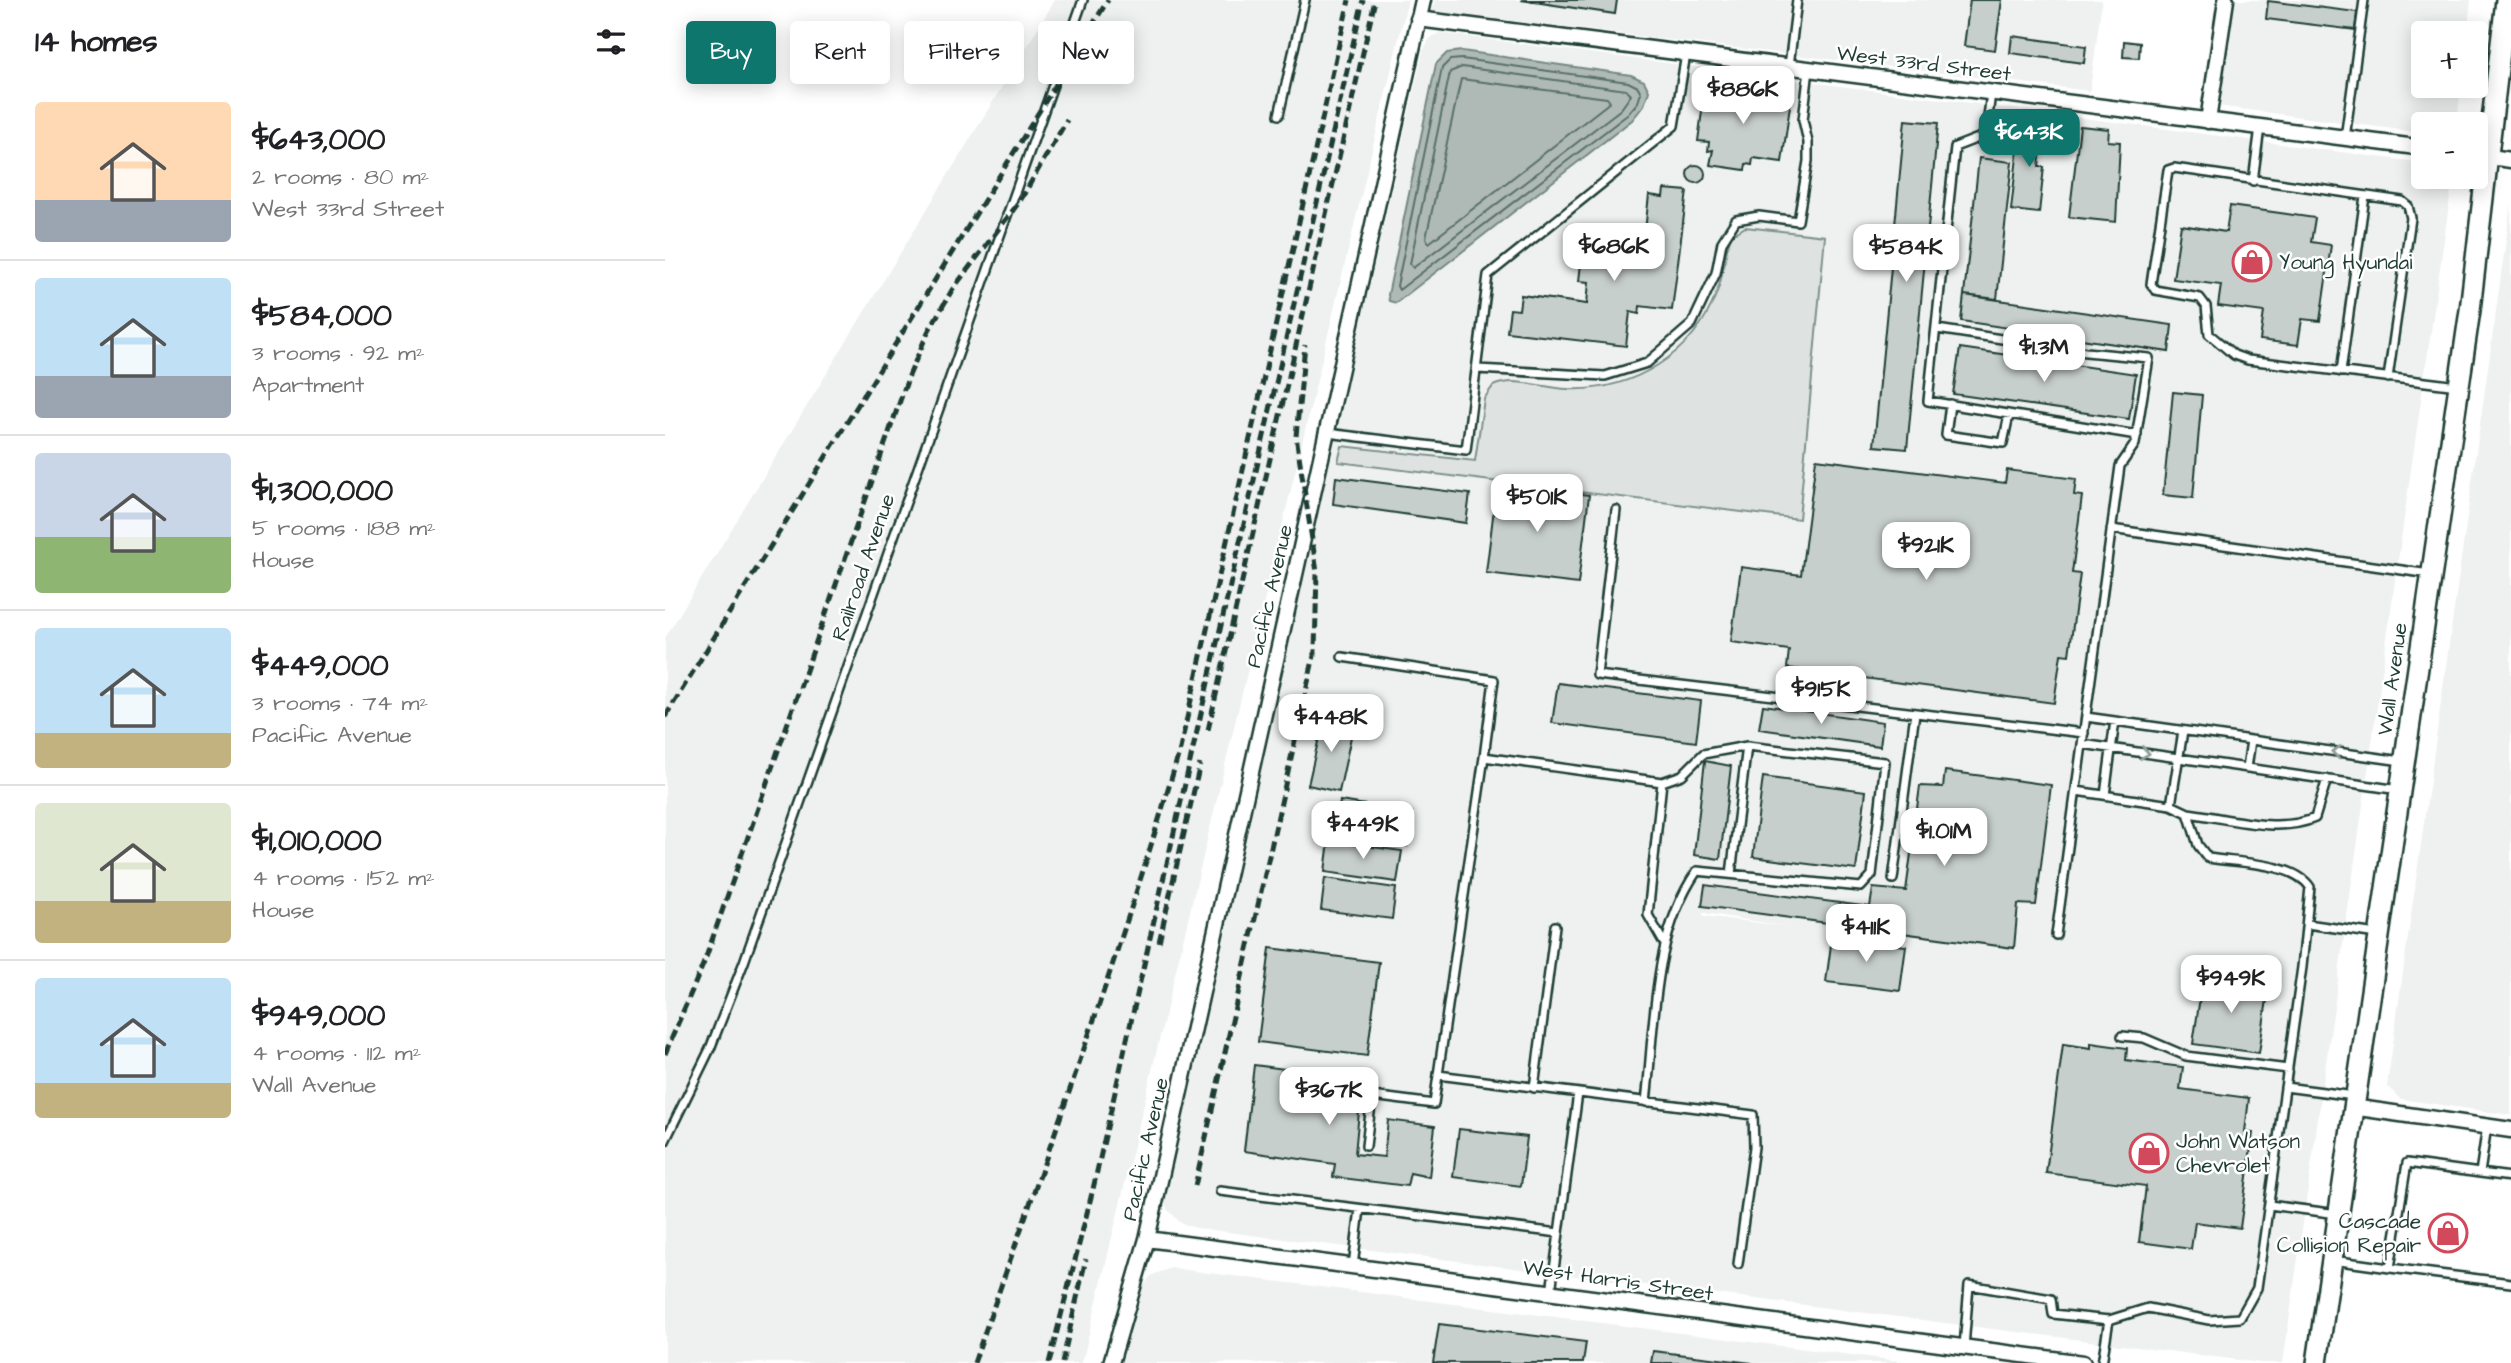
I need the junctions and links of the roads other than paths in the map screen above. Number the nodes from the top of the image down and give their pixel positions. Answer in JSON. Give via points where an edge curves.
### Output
{"nodes":[{"id":1,"x":1083,"y":0,"type":"edge"},
{"id":2,"x":1305,"y":0,"type":"edge"},
{"id":3,"x":1423,"y":0,"type":"edge"},
{"id":4,"x":1797,"y":0,"type":"edge"},
{"id":5,"x":2226,"y":0,"type":"edge"},
{"id":6,"x":2364,"y":0,"type":"edge"},
{"id":7,"x":2507,"y":5,"type":"edge"},
{"id":8,"x":1418,"y":19,"type":"junction"},
{"id":9,"x":1686,"y":53,"type":"junction"},
{"id":10,"x":1789,"y":66,"type":"junction"},
{"id":11,"x":1809,"y":69,"type":"junction"},
{"id":12,"x":1991,"y":92,"type":"junction"},
{"id":13,"x":1279,"y":116,"type":"dead end"},
{"id":14,"x":2488,"y":120,"type":"edge"},
{"id":15,"x":2208,"y":121,"type":"junction"},
{"id":16,"x":2260,"y":127,"type":"junction"},
{"id":17,"x":2346,"y":138,"type":"junction"},
{"id":18,"x":2411,"y":146,"type":"edge"},
{"id":19,"x":2488,"y":157,"type":"edge"},
{"id":20,"x":2511,"y":160,"type":"edge"},
{"id":21,"x":2253,"y":181,"type":"junction"},
{"id":22,"x":2479,"y":189,"type":"edge"},
{"id":23,"x":2365,"y":196,"type":"junction"},
{"id":24,"x":1937,"y":329,"type":"junction"},
{"id":25,"x":1477,"y":369,"type":"junction"},
{"id":26,"x":2341,"y":372,"type":"junction"},
{"id":27,"x":2388,"y":377,"type":"junction"},
{"id":28,"x":2458,"y":386,"type":"junction"},
{"id":29,"x":1950,"y":404,"type":"junction"},
{"id":30,"x":2010,"y":415,"type":"junction"},
{"id":31,"x":1327,"y":433,"type":"junction"},
{"id":32,"x":2137,"y":435,"type":"junction"},
{"id":33,"x":1616,"y":510,"type":"dead end"},
{"id":34,"x":2112,"y":529,"type":"junction"},
{"id":35,"x":2431,"y":574,"type":"junction"},
{"id":36,"x":1342,"y":657,"type":"dead end"},
{"id":37,"x":1915,"y":713,"type":"junction"},
{"id":38,"x":2086,"y":717,"type":"junction"},
{"id":39,"x":2115,"y":721,"type":"junction"},
{"id":40,"x":2183,"y":731,"type":"junction"},
{"id":41,"x":2084,"y":733,"type":"junction"},
{"id":42,"x":2251,"y":740,"type":"junction"},
{"id":43,"x":2082,"y":744,"type":"junction"},
{"id":44,"x":1747,"y":747,"type":"junction"},
{"id":45,"x":2111,"y":748,"type":"junction"},
{"id":46,"x":1484,"y":757,"type":"junction"},
{"id":47,"x":2178,"y":758,"type":"junction"},
{"id":48,"x":2403,"y":762,"type":"junction"},
{"id":49,"x":2247,"y":768,"type":"junction"},
{"id":50,"x":2327,"y":779,"type":"junction"},
{"id":51,"x":1663,"y":782,"type":"junction"},
{"id":52,"x":2399,"y":790,"type":"junction"},
{"id":53,"x":2076,"y":791,"type":"junction"},
{"id":54,"x":2105,"y":795,"type":"junction"},
{"id":55,"x":2171,"y":805,"type":"junction"},
{"id":56,"x":2188,"y":813,"type":"junction"},
{"id":57,"x":1731,"y":874,"type":"junction"},
{"id":58,"x":1893,"y":879,"type":"dead end"},
{"id":59,"x":2307,"y":924,"type":"junction"},
{"id":60,"x":1555,"y":926,"type":"dead end"},
{"id":61,"x":2378,"y":934,"type":"junction"},
{"id":62,"x":2056,"y":935,"type":"dead end"},
{"id":63,"x":1664,"y":943,"type":"junction"},
{"id":64,"x":2122,"y":1036,"type":"dead end"},
{"id":65,"x":2288,"y":1069,"type":"junction"},
{"id":66,"x":1438,"y":1076,"type":"junction"},
{"id":67,"x":2285,"y":1087,"type":"junction"},
{"id":68,"x":1534,"y":1088,"type":"junction"},
{"id":69,"x":1578,"y":1093,"type":"junction"},
{"id":70,"x":2353,"y":1101,"type":"junction"},
{"id":71,"x":1646,"y":1102,"type":"junction"},
{"id":72,"x":2487,"y":1126,"type":"junction"},
{"id":73,"x":2511,"y":1130,"type":"edge"},
{"id":74,"x":665,"y":1141,"type":"edge"},
{"id":75,"x":1366,"y":1146,"type":"dead end"},
{"id":76,"x":2480,"y":1174,"type":"junction"},
{"id":77,"x":2511,"y":1177,"type":"edge"},
{"id":78,"x":1220,"y":1191,"type":"dead end"},
{"id":79,"x":2269,"y":1205,"type":"junction"},
{"id":80,"x":1360,"y":1209,"type":"junction"},
{"id":81,"x":2338,"y":1214,"type":"junction"},
{"id":82,"x":1559,"y":1233,"type":"junction"},
{"id":83,"x":1147,"y":1239,"type":"junction"},
{"id":84,"x":2331,"y":1260,"type":"junction"},
{"id":85,"x":1738,"y":1264,"type":"dead end"},
{"id":86,"x":1353,"y":1266,"type":"junction"},
{"id":87,"x":2390,"y":1268,"type":"junction"},
{"id":88,"x":2511,"y":1283,"type":"edge"},
{"id":89,"x":1551,"y":1292,"type":"junction"},
{"id":90,"x":2109,"y":1320,"type":"junction"},
{"id":91,"x":1964,"y":1347,"type":"junction"},
{"id":92,"x":2021,"y":1359,"type":"edge"},
{"id":93,"x":1111,"y":1363,"type":"edge"},
{"id":94,"x":2083,"y":1363,"type":"edge"},
{"id":95,"x":2102,"y":1363,"type":"edge"},
{"id":96,"x":2317,"y":1363,"type":"edge"}],
"edges":[{"from":1,"to":74,"type":"lane","name":"Railroad Avenue","via":[[744,962],[710,1049]]},
{"from":2,"to":13,"type":"lane"},
{"from":3,"to":8,"type":"street","name":"Pacific Avenue"},
{"from":4,"to":10,"type":"lane"},
{"from":5,"to":15,"type":"street"},
{"from":6,"to":17,"type":"lane"},
{"from":7,"to":14,"type":"main road","name":"Wall Avenue"},
{"from":8,"to":9,"type":"street","name":"West 33rd Street"},
{"from":8,"to":31,"type":"street","name":"Pacific Avenue"},
{"from":9,"to":10,"type":"street","name":"West 33rd Street"},
{"from":9,"to":25,"type":"lane","via":[[1674,126],[1488,275]]},
{"from":10,"to":11,"type":"street","name":"West 33rd Street"},
{"from":11,"to":12,"type":"street","name":"West 33rd Street"},
{"from":11,"to":25,"type":"lane","via":[[1803,120],[1808,161],[1798,221],[1759,216],[1736,220],[1722,242],[1716,274],[1692,324],[1647,363],[1605,376]]},
{"from":12,"to":15,"type":"street","name":"West 33rd Street"},
{"from":12,"to":24,"type":"lane","via":[[1986,135],[1955,146]]},
{"from":15,"to":16,"type":"street","name":"West 33rd Street"},
{"from":16,"to":17,"type":"street","name":"West 33rd Street"},
{"from":16,"to":21,"type":"lane"},
{"from":17,"to":18,"type":"street","name":"West 33rd Street"},
{"from":19,"to":20,"type":"street"},
{"from":21,"to":23,"type":"lane"},
{"from":21,"to":26,"type":"lane","via":[[2168,170],[2151,284],[2155,290],[2200,298],[2206,306],[2209,334],[2234,355]]},
{"from":22,"to":28,"type":"main road","name":"Wall Avenue"},
{"from":23,"to":26,"type":"lane"},
{"from":23,"to":27,"type":"lane","via":[[2402,201],[2411,218]]},
{"from":24,"to":29,"type":"lane","via":[[1928,401]]},
{"from":24,"to":32,"type":"lane","via":[[2149,358]]},
{"from":25,"to":31,"type":"lane","via":[[1466,450]]},
{"from":26,"to":27,"type":"lane"},
{"from":27,"to":28,"type":"lane"},
{"from":28,"to":35,"type":"main road","name":"Wall Avenue"},
{"from":29,"to":30,"type":"lane"},
{"from":29,"to":30,"type":"lane","via":[[1946,435],[2003,443]]},
{"from":30,"to":32,"type":"lane"},
{"from":31,"to":83,"type":"street","name":"Pacific Avenue"},
{"from":32,"to":34,"type":"lane","via":[[2120,466]]},
{"from":33,"to":37,"type":"lane","via":[[1597,674]]},
{"from":34,"to":35,"type":"lane"},
{"from":34,"to":38,"type":"lane"},
{"from":35,"to":48,"type":"main road","name":"Wall Avenue"},
{"from":36,"to":46,"type":"lane","via":[[1494,680]]},
{"from":37,"to":41,"type":"lane"},
{"from":37,"to":58,"type":"lane"},
{"from":38,"to":39,"type":"lane"},
{"from":38,"to":41,"type":"lane"},
{"from":39,"to":40,"type":"lane"},
{"from":39,"to":45,"type":"lane"},
{"from":40,"to":42,"type":"lane"},
{"from":40,"to":47,"type":"lane"},
{"from":41,"to":43,"type":"lane"},
{"from":48,"to":42,"type":"lane","one_way":true},
{"from":42,"to":49,"type":"lane"},
{"from":43,"to":45,"type":"lane"},
{"from":43,"to":53,"type":"lane"},
{"from":44,"to":51,"type":"lane","via":[[1703,754],[1682,775]]},
{"from":44,"to":57,"type":"lane"},
{"from":44,"to":57,"type":"lane","via":[[1885,762],[1871,875],[1861,887]]},
{"from":45,"to":47,"type":"lane","one_way":true},
{"from":45,"to":54,"type":"lane"},
{"from":46,"to":51,"type":"lane"},
{"from":46,"to":66,"type":"lane"},
{"from":47,"to":49,"type":"lane"},
{"from":47,"to":55,"type":"lane"},
{"from":48,"to":52,"type":"main road","name":"Wall Avenue"},
{"from":49,"to":50,"type":"lane"},
{"from":50,"to":52,"type":"lane"},
{"from":50,"to":56,"type":"lane","via":[[2315,817],[2305,822],[2288,826]]},
{"from":51,"to":63,"type":"lane","via":[[1648,915]]},
{"from":52,"to":61,"type":"main road","name":"Wall Avenue"},
{"from":53,"to":54,"type":"lane"},
{"from":53,"to":62,"type":"lane"},
{"from":54,"to":55,"type":"lane"},
{"from":55,"to":56,"type":"lane"},
{"from":56,"to":59,"type":"lane","via":[[2198,845],[2208,858],[2291,870],[2304,878],[2310,887]]},
{"from":57,"to":63,"type":"lane","via":[[1697,871],[1685,888]]},
{"from":59,"to":61,"type":"lane"},
{"from":59,"to":65,"type":"lane"},
{"from":60,"to":68,"type":"lane"},
{"from":61,"to":70,"type":"main road","name":"Wall Avenue"},
{"from":63,"to":71,"type":"lane"},
{"from":64,"to":65,"type":"lane","via":[[2144,1038],[2186,1056]]},
{"from":65,"to":67,"type":"lane"},
{"from":66,"to":68,"type":"lane"},
{"from":66,"to":75,"type":"lane","via":[[1434,1104],[1372,1096]]},
{"from":67,"to":70,"type":"lane"},
{"from":67,"to":79,"type":"lane"},
{"from":68,"to":69,"type":"lane"},
{"from":69,"to":71,"type":"lane"},
{"from":69,"to":82,"type":"lane"},
{"from":70,"to":72,"type":"street"},
{"from":70,"to":81,"type":"main road","name":"Wall Avenue"},
{"from":71,"to":85,"type":"lane","via":[[1753,1115],[1754,1147]]},
{"from":72,"to":73,"type":"street"},
{"from":72,"to":76,"type":"lane"},
{"from":76,"to":77,"type":"lane"},
{"from":76,"to":87,"type":"lane","via":[[2407,1163]]},
{"from":78,"to":80,"type":"lane"},
{"from":79,"to":81,"type":"lane"},
{"from":79,"to":90,"type":"lane","via":[[2257,1288],[2241,1318],[2209,1320],[2148,1308]]},
{"from":80,"to":82,"type":"lane"},
{"from":80,"to":86,"type":"lane"},
{"from":81,"to":84,"type":"main road","name":"Wall Avenue"},
{"from":82,"to":89,"type":"lane"},
{"from":83,"to":86,"type":"street","name":"West Harris Street"},
{"from":83,"to":93,"type":"street","name":"Pacific Avenue"},
{"from":84,"to":87,"type":"lane"},
{"from":84,"to":96,"type":"main road","name":"Wall Avenue"},
{"from":86,"to":89,"type":"street","name":"West Harris Street"},
{"from":87,"to":88,"type":"lane"},
{"from":89,"to":91,"type":"street","name":"West Harris Street"},
{"from":90,"to":91,"type":"lane","via":[[2053,1314],[2051,1299],[1969,1285]]},
{"from":90,"to":95,"type":"lane"},
{"from":91,"to":92,"type":"street","name":"West Harris Street"},
{"from":92,"to":94,"type":"street","name":"West Harris Street"}]}
